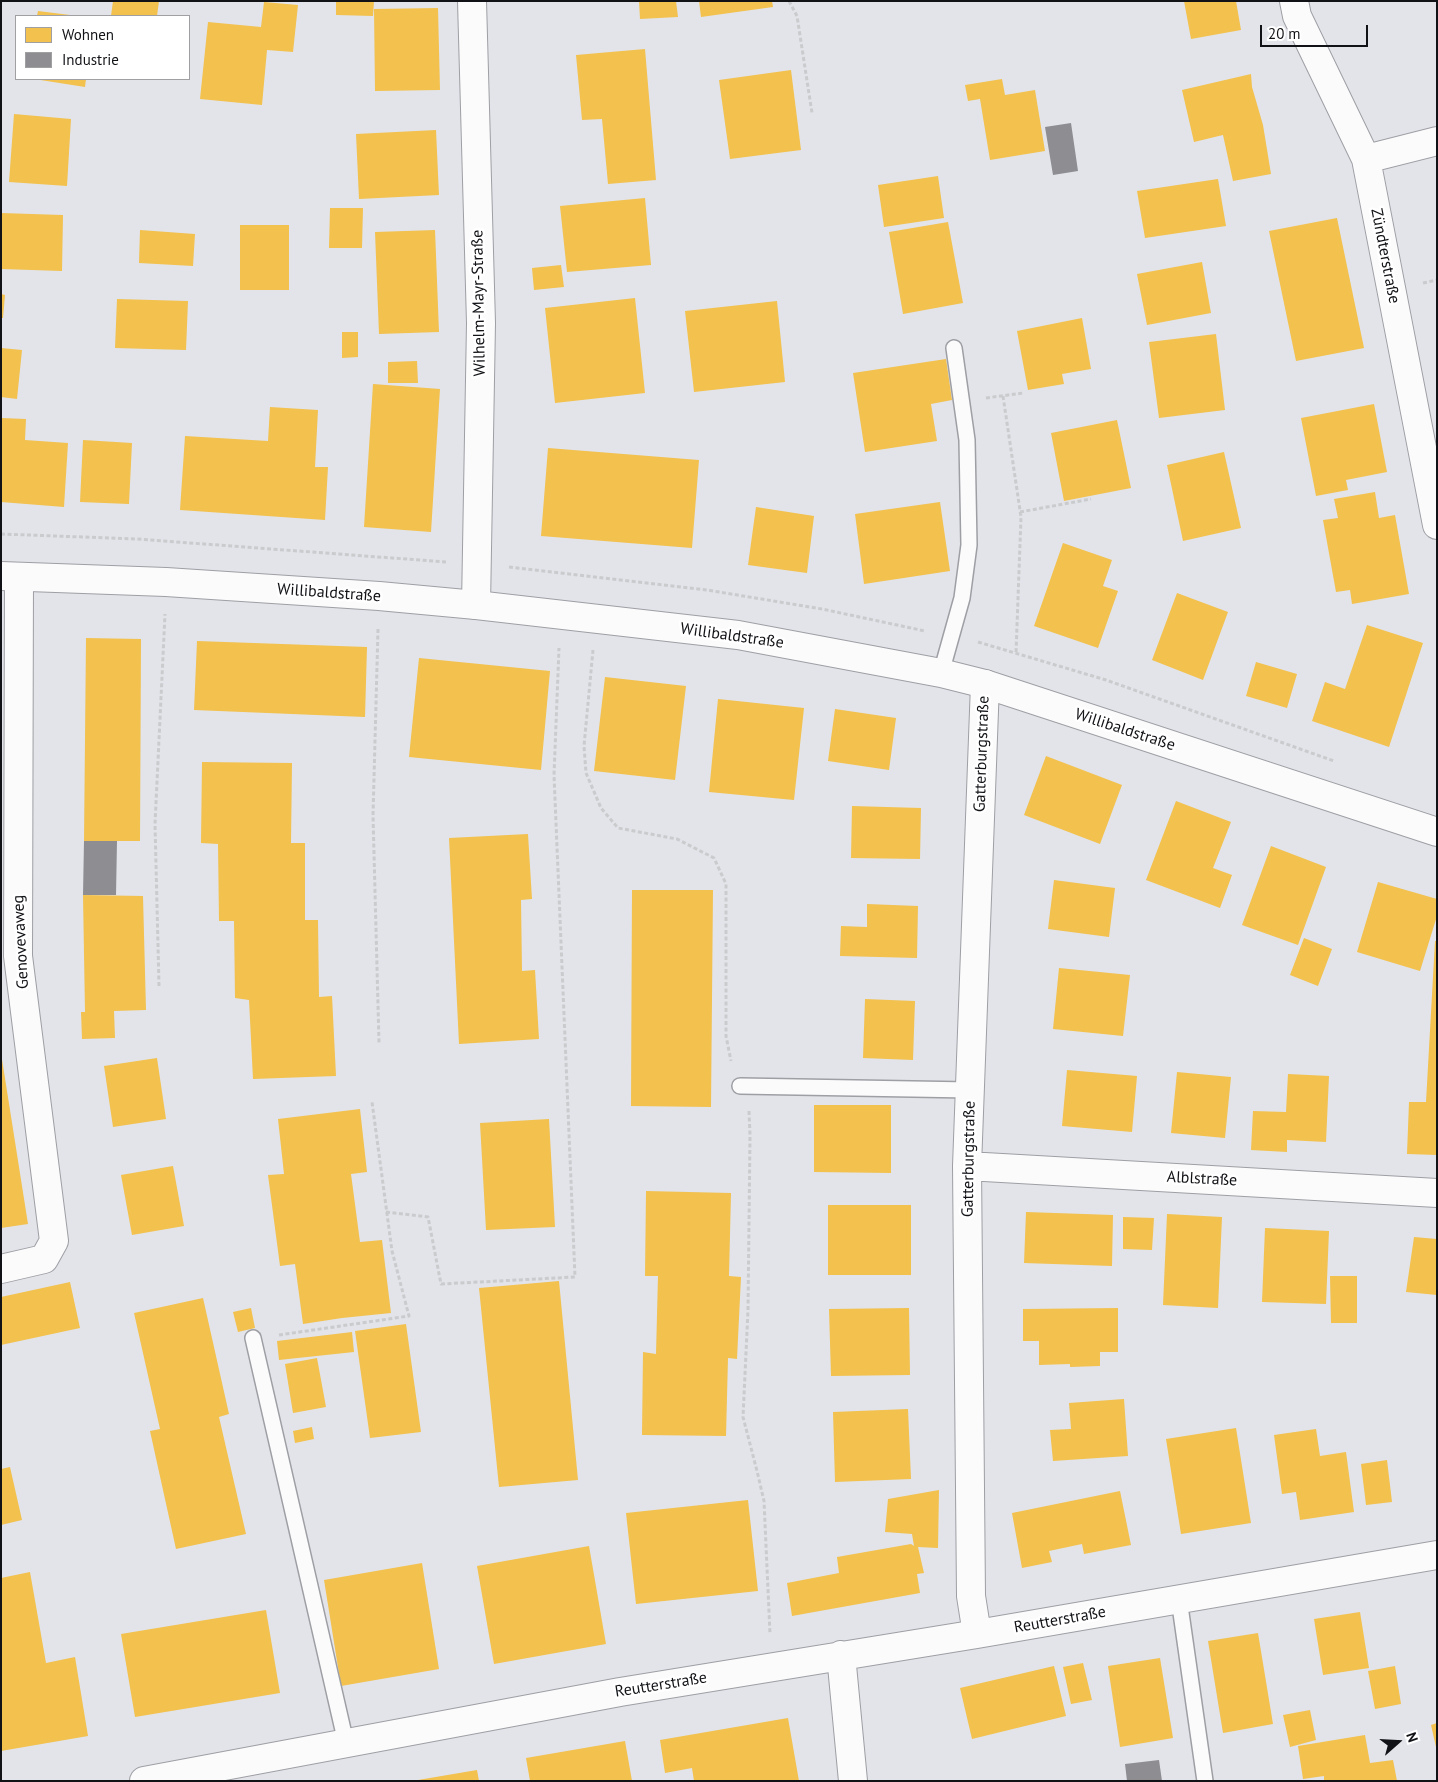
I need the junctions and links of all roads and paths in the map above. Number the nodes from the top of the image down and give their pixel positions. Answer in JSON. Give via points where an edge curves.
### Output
{"nodes":[{"id":1,"x":472,"y":1,"type":"edge"},
{"id":2,"x":789,"y":1,"type":"edge"},
{"id":3,"x":1294,"y":1,"type":"edge"},
{"id":4,"x":812,"y":113,"type":"dead end"},
{"id":5,"x":1437,"y":141,"type":"edge"},
{"id":6,"x":1366,"y":159,"type":"junction"},
{"id":7,"x":954,"y":348,"type":"dead end"},
{"id":8,"x":1023,"y":393,"type":"dead end"},
{"id":9,"x":1004,"y":396,"type":"junction"},
{"id":10,"x":962,"y":401,"type":"junction"},
{"id":11,"x":1092,"y":499,"type":"dead end"},
{"id":12,"x":1020,"y":512,"type":"junction"},
{"id":13,"x":1437,"y":525,"type":"edge"},
{"id":14,"x":10,"y":576,"type":"edge"},
{"id":15,"x":166,"y":582,"type":"junction"},
{"id":16,"x":379,"y":596,"type":"junction"},
{"id":17,"x":476,"y":605,"type":"junction"},
{"id":18,"x":560,"y":645,"type":"dead end"},
{"id":19,"x":594,"y":649,"type":"dead end"},
{"id":20,"x":1016,"y":653,"type":"dead end"},
{"id":21,"x":942,"y":673,"type":"junction"},
{"id":22,"x":985,"y":684,"type":"junction"},
{"id":23,"x":1437,"y":832,"type":"edge"},
{"id":24,"x":159,"y":986,"type":"dead end"},
{"id":25,"x":379,"y":1043,"type":"dead end"},
{"id":26,"x":740,"y":1086,"type":"junction"},
{"id":27,"x":970,"y":1090,"type":"junction"},
{"id":28,"x":372,"y":1102,"type":"dead end"},
{"id":29,"x":967,"y":1166,"type":"junction"},
{"id":30,"x":1437,"y":1193,"type":"edge"},
{"id":31,"x":386,"y":1212,"type":"junction"},
{"id":32,"x":1,"y":1269,"type":"edge"},
{"id":33,"x":253,"y":1338,"type":"joint"},
{"id":34,"x":1437,"y":1555,"type":"edge"},
{"id":35,"x":1179,"y":1599,"type":"junction"},
{"id":36,"x":978,"y":1634,"type":"junction"},
{"id":37,"x":770,"y":1637,"type":"dead end"},
{"id":38,"x":841,"y":1656,"type":"junction"},
{"id":39,"x":346,"y":1743,"type":"junction"},
{"id":40,"x":144,"y":1781,"type":"edge"},
{"id":41,"x":854,"y":1781,"type":"edge"},
{"id":42,"x":1205,"y":1781,"type":"edge"}],
"edges":[{"from":1,"to":17,"type":"street","name":"Wilhelm-Mayr-Straße","via":[[481,323]]},
{"from":2,"to":4,"type":"path","via":[[797,16]]},
{"from":3,"to":6,"type":"street","name":"Zündterstraße","via":[[1297,16]]},
{"from":5,"to":6,"type":"street"},
{"from":6,"to":13,"type":"street","name":"Zündterstraße"},
{"from":7,"to":10,"type":"lane"},
{"from":8,"to":9,"type":"path"},
{"from":9,"to":10,"type":"path"},
{"from":9,"to":12,"type":"path"},
{"from":10,"to":21,"type":"lane","via":[[967,440],[969,545],[962,598]]},
{"from":11,"to":12,"type":"path"},
{"from":12,"to":20,"type":"path"},
{"from":14,"to":15,"type":"street","name":"Willibaldstraße"},
{"from":14,"to":32,"type":"street","name":"Genovevaweg","via":[[18,956],[54,1241],[44,1259]]},
{"from":15,"to":16,"type":"street","name":"Willibaldstraße"},
{"from":15,"to":24,"type":"path","via":[[155,824]]},
{"from":16,"to":17,"type":"street","name":"Willibaldstraße"},
{"from":16,"to":25,"type":"path","via":[[373,815]]},
{"from":17,"to":21,"type":"street","name":"Willibaldstraße","via":[[738,635]]},
{"from":18,"to":31,"type":"path","via":[[554,775],[575,1277],[441,1284],[428,1217]]},
{"from":19,"to":26,"type":"path","via":[[584,746],[586,773],[601,808],[618,828],[677,838],[714,858],[726,884],[726,1036],[733,1073]]},
{"from":21,"to":22,"type":"street","name":"Willibaldstraße"},
{"from":22,"to":23,"type":"street","name":"Willibaldstraße"},
{"from":22,"to":27,"type":"street","name":"Gatterburgstraße"},
{"from":26,"to":27,"type":"lane"},
{"from":26,"to":37,"type":"path","via":[[749,1102],[750,1135],[743,1417],[764,1502]]},
{"from":27,"to":29,"type":"street","name":"Gatterburgstraße"},
{"from":28,"to":31,"type":"path"},
{"from":29,"to":30,"type":"street","name":"Alblstraße"},
{"from":29,"to":36,"type":"street","name":"Gatterburgstraße","via":[[971,1596]]},
{"from":31,"to":33,"type":"path","via":[[392,1251],[409,1316]]},
{"from":33,"to":39,"type":"lane"},
{"from":34,"to":35,"type":"street","name":"Reutterstraße"},
{"from":35,"to":36,"type":"street","name":"Reutterstraße"},
{"from":35,"to":42,"type":"lane"},
{"from":36,"to":38,"type":"street","name":"Reutterstraße"},
{"from":38,"to":39,"type":"street","name":"Reutterstraße","via":[[620,1692]]},
{"from":38,"to":41,"type":"street"},
{"from":39,"to":40,"type":"street","name":"Reutterstraße"}]}
